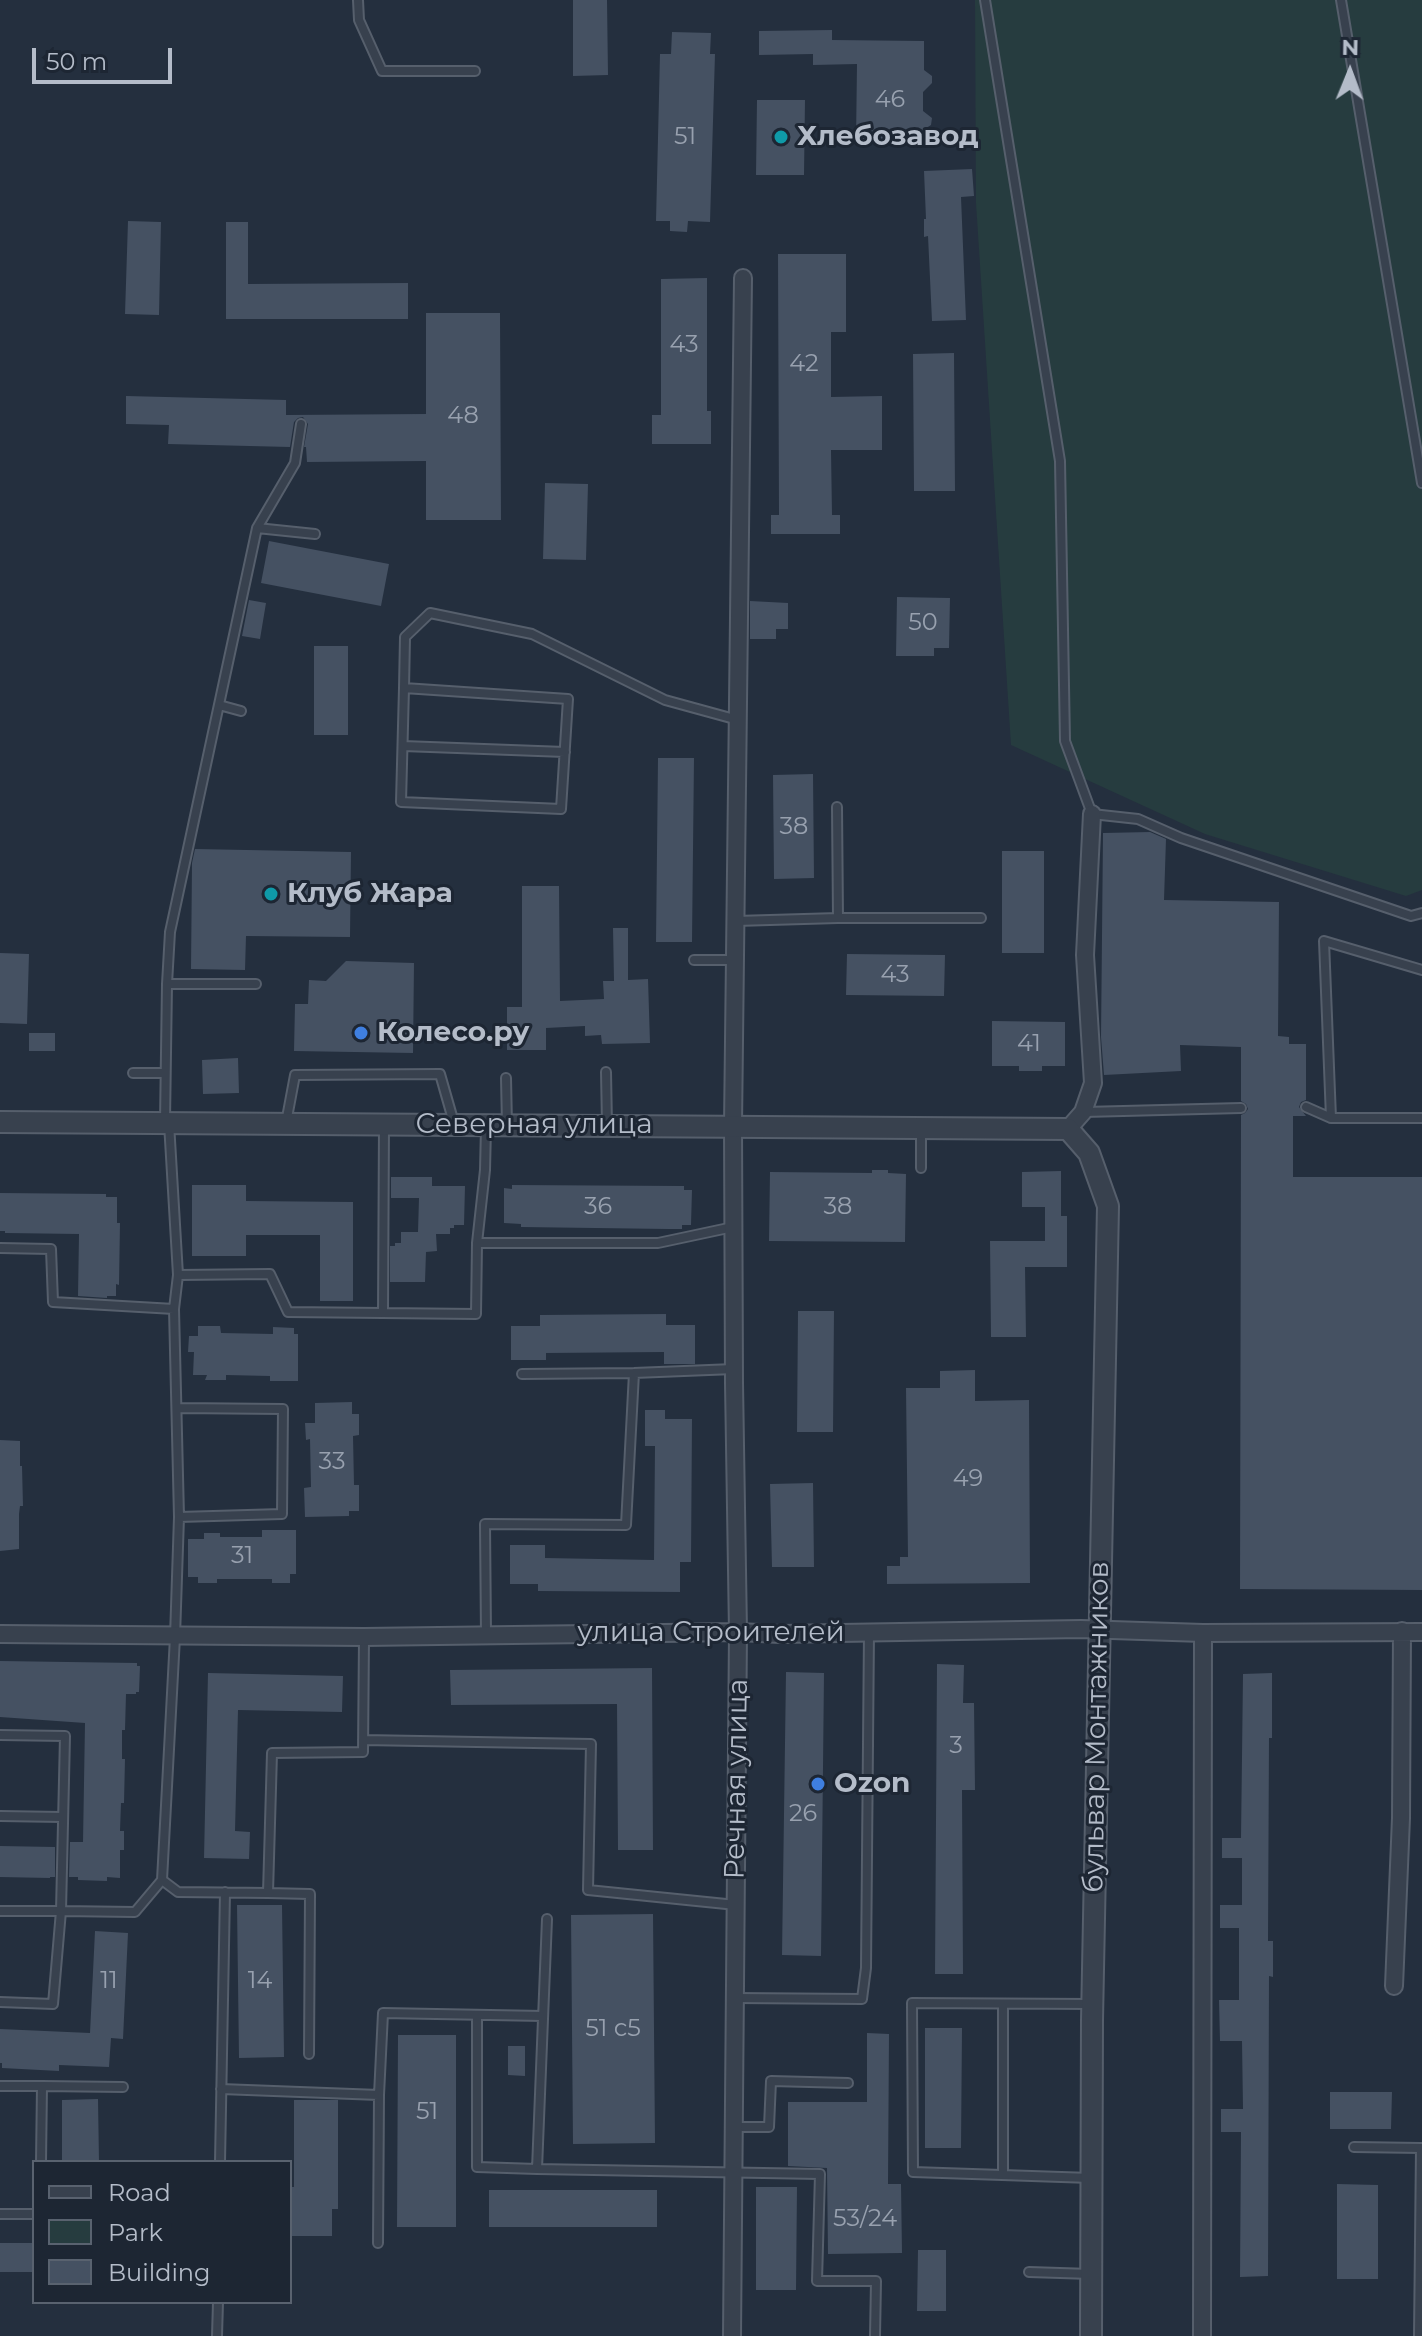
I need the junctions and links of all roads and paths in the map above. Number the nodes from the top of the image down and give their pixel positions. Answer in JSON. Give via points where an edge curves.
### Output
{"nodes":[{"id":1,"x":358,"y":0,"type":"edge"},
{"id":2,"x":985,"y":0,"type":"edge"},
{"id":3,"x":1341,"y":0,"type":"edge"},
{"id":4,"x":475,"y":71,"type":"dead end"},
{"id":5,"x":743,"y":278,"type":"dead end"},
{"id":6,"x":301,"y":424,"type":"dead end"},
{"id":7,"x":1422,"y":483,"type":"edge"},
{"id":8,"x":257,"y":528,"type":"junction"},
{"id":9,"x":315,"y":534,"type":"dead end"},
{"id":10,"x":404,"y":688,"type":"junction"},
{"id":11,"x":219,"y":705,"type":"junction"},
{"id":12,"x":241,"y":711,"type":"dead end"},
{"id":13,"x":738,"y":720,"type":"junction"},
{"id":14,"x":403,"y":746,"type":"junction"},
{"id":15,"x":565,"y":752,"type":"junction"},
{"id":16,"x":837,"y":807,"type":"dead end"},
{"id":17,"x":1092,"y":814,"type":"junction"},
{"id":18,"x":1422,"y":913,"type":"edge"},
{"id":19,"x":838,"y":918,"type":"junction"},
{"id":20,"x":981,"y":918,"type":"dead end"},
{"id":21,"x":736,"y":921,"type":"junction"},
{"id":22,"x":694,"y":960,"type":"dead end"},
{"id":23,"x":735,"y":960,"type":"junction"},
{"id":24,"x":1422,"y":970,"type":"edge"},
{"id":25,"x":167,"y":984,"type":"junction"},
{"id":26,"x":256,"y":984,"type":"dead end"},
{"id":27,"x":606,"y":1072,"type":"dead end"},
{"id":28,"x":133,"y":1073,"type":"dead end"},
{"id":29,"x":165,"y":1073,"type":"junction"},
{"id":30,"x":506,"y":1078,"type":"dead end"},
{"id":31,"x":1306,"y":1107,"type":"dead end"},
{"id":32,"x":1241,"y":1108,"type":"dead end"},
{"id":33,"x":1083,"y":1112,"type":"junction"},
{"id":34,"x":1331,"y":1118,"type":"junction"},
{"id":35,"x":1422,"y":1118,"type":"edge"},
{"id":36,"x":0,"y":1122,"type":"edge"},
{"id":37,"x":167,"y":1122,"type":"junction"},
{"id":38,"x":286,"y":1123,"type":"junction"},
{"id":39,"x":454,"y":1124,"type":"junction"},
{"id":40,"x":486,"y":1124,"type":"junction"},
{"id":41,"x":384,"y":1125,"type":"junction"},
{"id":42,"x":507,"y":1125,"type":"junction"},
{"id":43,"x":607,"y":1125,"type":"junction"},
{"id":44,"x":733,"y":1125,"type":"junction"},
{"id":45,"x":921,"y":1127,"type":"junction"},
{"id":46,"x":1068,"y":1129,"type":"junction"},
{"id":47,"x":921,"y":1168,"type":"dead end"},
{"id":48,"x":733,"y":1227,"type":"junction"},
{"id":49,"x":477,"y":1243,"type":"junction"},
{"id":50,"x":0,"y":1248,"type":"edge"},
{"id":51,"x":178,"y":1275,"type":"junction"},
{"id":52,"x":174,"y":1309,"type":"junction"},
{"id":53,"x":383,"y":1312,"type":"junction"},
{"id":54,"x":734,"y":1369,"type":"junction"},
{"id":55,"x":634,"y":1373,"type":"junction"},
{"id":56,"x":522,"y":1374,"type":"dead end"},
{"id":57,"x":178,"y":1408,"type":"junction"},
{"id":58,"x":179,"y":1517,"type":"junction"},
{"id":59,"x":1100,"y":1630,"type":"junction"},
{"id":60,"x":1402,"y":1631,"type":"junction"},
{"id":61,"x":738,"y":1632,"type":"junction"},
{"id":62,"x":869,"y":1632,"type":"junction"},
{"id":63,"x":1422,"y":1632,"type":"edge"},
{"id":64,"x":1203,"y":1633,"type":"junction"},
{"id":65,"x":0,"y":1634,"type":"edge"},
{"id":66,"x":486,"y":1635,"type":"junction"},
{"id":67,"x":175,"y":1637,"type":"junction"},
{"id":68,"x":364,"y":1637,"type":"junction"},
{"id":69,"x":0,"y":1735,"type":"edge"},
{"id":70,"x":363,"y":1740,"type":"junction"},
{"id":71,"x":0,"y":1816,"type":"edge"},
{"id":72,"x":62,"y":1817,"type":"junction"},
{"id":73,"x":162,"y":1880,"type":"junction"},
{"id":74,"x":225,"y":1892,"type":"junction"},
{"id":75,"x":268,"y":1893,"type":"junction"},
{"id":76,"x":736,"y":1905,"type":"junction"},
{"id":77,"x":0,"y":1911,"type":"edge"},
{"id":78,"x":61,"y":1911,"type":"junction"},
{"id":79,"x":547,"y":1919,"type":"dead end"},
{"id":80,"x":1394,"y":1986,"type":"dead end"},
{"id":81,"x":735,"y":1998,"type":"junction"},
{"id":82,"x":0,"y":2002,"type":"edge"},
{"id":83,"x":1003,"y":2004,"type":"junction"},
{"id":84,"x":1092,"y":2004,"type":"junction"},
{"id":85,"x":477,"y":2015,"type":"junction"},
{"id":86,"x":543,"y":2016,"type":"junction"},
{"id":87,"x":309,"y":2054,"type":"dead end"},
{"id":88,"x":848,"y":2083,"type":"dead end"},
{"id":89,"x":0,"y":2086,"type":"edge"},
{"id":90,"x":42,"y":2086,"type":"junction"},
{"id":91,"x":123,"y":2087,"type":"dead end"},
{"id":92,"x":221,"y":2089,"type":"junction"},
{"id":93,"x":379,"y":2095,"type":"junction"},
{"id":94,"x":734,"y":2126,"type":"junction"},
{"id":95,"x":1354,"y":2147,"type":"dead end"},
{"id":96,"x":41,"y":2160,"type":"edge"},
{"id":97,"x":220,"y":2160,"type":"edge"},
{"id":98,"x":537,"y":2169,"type":"junction"},
{"id":99,"x":733,"y":2172,"type":"junction"},
{"id":100,"x":1003,"y":2175,"type":"junction"},
{"id":101,"x":1091,"y":2178,"type":"junction"},
{"id":102,"x":0,"y":2214,"type":"edge"},
{"id":103,"x":32,"y":2214,"type":"edge"},
{"id":104,"x":378,"y":2243,"type":"dead end"},
{"id":105,"x":1029,"y":2272,"type":"dead end"},
{"id":106,"x":1091,"y":2274,"type":"junction"},
{"id":107,"x":218,"y":2304,"type":"edge"},
{"id":108,"x":217,"y":2336,"type":"edge"},
{"id":109,"x":732,"y":2336,"type":"edge"},
{"id":110,"x":875,"y":2336,"type":"edge"},
{"id":111,"x":1091,"y":2336,"type":"edge"},
{"id":112,"x":1202,"y":2336,"type":"edge"},
{"id":113,"x":1419,"y":2336,"type":"edge"}],
"edges":[{"from":1,"to":4,"type":"lane","via":[[359,20],[382,71]]},
{"from":2,"to":17,"type":"lane","via":[[1060,461],[1065,741]]},
{"from":3,"to":7,"type":"lane"},
{"from":5,"to":13,"type":"street","name":"Речная улица"},
{"from":6,"to":8,"type":"lane","via":[[295,463]]},
{"from":8,"to":9,"type":"lane"},
{"from":8,"to":11,"type":"lane"},
{"from":10,"to":13,"type":"lane","via":[[405,637],[430,613],[532,634],[665,700]]},
{"from":10,"to":14,"type":"lane"},
{"from":10,"to":15,"type":"lane","via":[[568,699]]},
{"from":11,"to":12,"type":"lane"},
{"from":11,"to":25,"type":"lane","via":[[170,932]]},
{"from":13,"to":21,"type":"street","name":"Речная улица"},
{"from":14,"to":15,"type":"lane"},
{"from":14,"to":15,"type":"lane","via":[[401,802],[561,809]]},
{"from":16,"to":19,"type":"lane"},
{"from":17,"to":18,"type":"lane","via":[[1138,819],[1411,916]]},
{"from":17,"to":33,"type":"street","via":[[1085,955],[1093,1083]]},
{"from":19,"to":20,"type":"lane"},
{"from":19,"to":21,"type":"lane"},
{"from":21,"to":23,"type":"street","name":"Речная улица"},
{"from":22,"to":23,"type":"lane"},
{"from":23,"to":44,"type":"street","name":"Речная улица"},
{"from":24,"to":34,"type":"lane","via":[[1324,941]]},
{"from":25,"to":26,"type":"lane"},
{"from":25,"to":29,"type":"lane"},
{"from":27,"to":43,"type":"lane"},
{"from":28,"to":29,"type":"lane"},
{"from":29,"to":37,"type":"lane"},
{"from":30,"to":42,"type":"lane"},
{"from":31,"to":34,"type":"lane"},
{"from":32,"to":33,"type":"lane"},
{"from":33,"to":46,"type":"street"},
{"from":34,"to":35,"type":"lane"},
{"from":36,"to":37,"type":"street","name":"Северная улица"},
{"from":37,"to":38,"type":"street","name":"Северная улица"},
{"from":37,"to":51,"type":"lane"},
{"from":38,"to":39,"type":"lane","via":[[295,1075],[440,1074]]},
{"from":38,"to":41,"type":"street","name":"Северная улица"},
{"from":39,"to":40,"type":"street","name":"Северная улица"},
{"from":39,"to":41,"type":"street","name":"Северная улица"},
{"from":40,"to":42,"type":"street","name":"Северная улица"},
{"from":40,"to":49,"type":"lane"},
{"from":41,"to":53,"type":"lane"},
{"from":42,"to":43,"type":"street","name":"Северная улица"},
{"from":43,"to":44,"type":"street","name":"Северная улица"},
{"from":44,"to":45,"type":"street","name":"Северная улица"},
{"from":44,"to":48,"type":"street","name":"Речная улица"},
{"from":45,"to":46,"type":"street","name":"Северная улица"},
{"from":45,"to":47,"type":"lane"},
{"from":46,"to":59,"type":"street","name":"бульвар Монтажников","via":[[1089,1153],[1108,1206]]},
{"from":48,"to":49,"type":"lane","via":[[658,1243]]},
{"from":48,"to":54,"type":"street","name":"Речная улица"},
{"from":49,"to":53,"type":"lane","via":[[476,1314]]},
{"from":50,"to":52,"type":"lane","via":[[51,1249],[53,1302]]},
{"from":51,"to":52,"type":"lane"},
{"from":51,"to":53,"type":"lane","via":[[270,1274],[288,1312]]},
{"from":52,"to":57,"type":"lane"},
{"from":54,"to":55,"type":"lane"},
{"from":54,"to":61,"type":"street","name":"Речная улица"},
{"from":55,"to":56,"type":"lane"},
{"from":55,"to":66,"type":"lane","via":[[626,1525],[485,1524]]},
{"from":57,"to":58,"type":"lane"},
{"from":57,"to":58,"type":"lane","via":[[283,1409],[282,1514]]},
{"from":58,"to":67,"type":"lane"},
{"from":59,"to":62,"type":"street","name":"улица Строителей"},
{"from":59,"to":64,"type":"street","name":"улица Строителей"},
{"from":59,"to":84,"type":"street","name":"бульвар Монтажников"},
{"from":60,"to":63,"type":"street","name":"улица Строителей"},
{"from":60,"to":64,"type":"street","name":"улица Строителей"},
{"from":60,"to":80,"type":"street"},
{"from":61,"to":62,"type":"street","name":"улица Строителей"},
{"from":61,"to":66,"type":"street","name":"улица Строителей"},
{"from":61,"to":76,"type":"street","name":"Речная улица"},
{"from":62,"to":81,"type":"lane","via":[[862,1999]]},
{"from":64,"to":112,"type":"street"},
{"from":65,"to":67,"type":"street","name":"улица Строителей"},
{"from":66,"to":68,"type":"street","name":"улица Строителей"},
{"from":67,"to":68,"type":"street","name":"улица Строителей"},
{"from":67,"to":73,"type":"lane"},
{"from":68,"to":70,"type":"lane"},
{"from":69,"to":72,"type":"lane","via":[[65,1736]]},
{"from":70,"to":75,"type":"lane","via":[[363,1752],[272,1753]]},
{"from":70,"to":76,"type":"lane","via":[[591,1744],[588,1890]]},
{"from":71,"to":72,"type":"lane"},
{"from":72,"to":78,"type":"lane"},
{"from":73,"to":74,"type":"lane","via":[[178,1892]]},
{"from":73,"to":78,"type":"lane","via":[[135,1912]]},
{"from":74,"to":75,"type":"lane"},
{"from":74,"to":92,"type":"lane"},
{"from":75,"to":87,"type":"lane","via":[[310,1894]]},
{"from":76,"to":81,"type":"street","name":"Речная улица"},
{"from":77,"to":78,"type":"lane"},
{"from":78,"to":82,"type":"lane","via":[[53,2004]]},
{"from":79,"to":86,"type":"lane"},
{"from":81,"to":94,"type":"street","name":"Речная улица"},
{"from":83,"to":84,"type":"lane"},
{"from":83,"to":100,"type":"lane"},
{"from":83,"to":100,"type":"lane","via":[[912,2003],[913,2172]]},
{"from":84,"to":101,"type":"street","name":"бульвар Монтажников"},
{"from":85,"to":86,"type":"lane"},
{"from":85,"to":93,"type":"lane","via":[[383,2013]]},
{"from":85,"to":98,"type":"lane","via":[[477,2167]]},
{"from":86,"to":98,"type":"lane"},
{"from":88,"to":94,"type":"lane","via":[[771,2081],[769,2127]]},
{"from":89,"to":90,"type":"lane"},
{"from":90,"to":91,"type":"lane"},
{"from":90,"to":96,"type":"lane"},
{"from":92,"to":93,"type":"lane"},
{"from":92,"to":97,"type":"lane"},
{"from":93,"to":104,"type":"lane"},
{"from":94,"to":99,"type":"street","name":"Речная улица"},
{"from":95,"to":113,"type":"lane","via":[[1421,2148]]},
{"from":98,"to":99,"type":"lane"},
{"from":99,"to":109,"type":"street","name":"Речная улица"},
{"from":99,"to":110,"type":"lane","via":[[820,2174],[817,2281],[876,2281]]},
{"from":100,"to":101,"type":"lane"},
{"from":101,"to":106,"type":"street","name":"бульвар Монтажников"},
{"from":102,"to":103,"type":"lane"},
{"from":105,"to":106,"type":"lane"},
{"from":106,"to":111,"type":"street","name":"бульвар Монтажников"},
{"from":107,"to":108,"type":"lane"}]}
